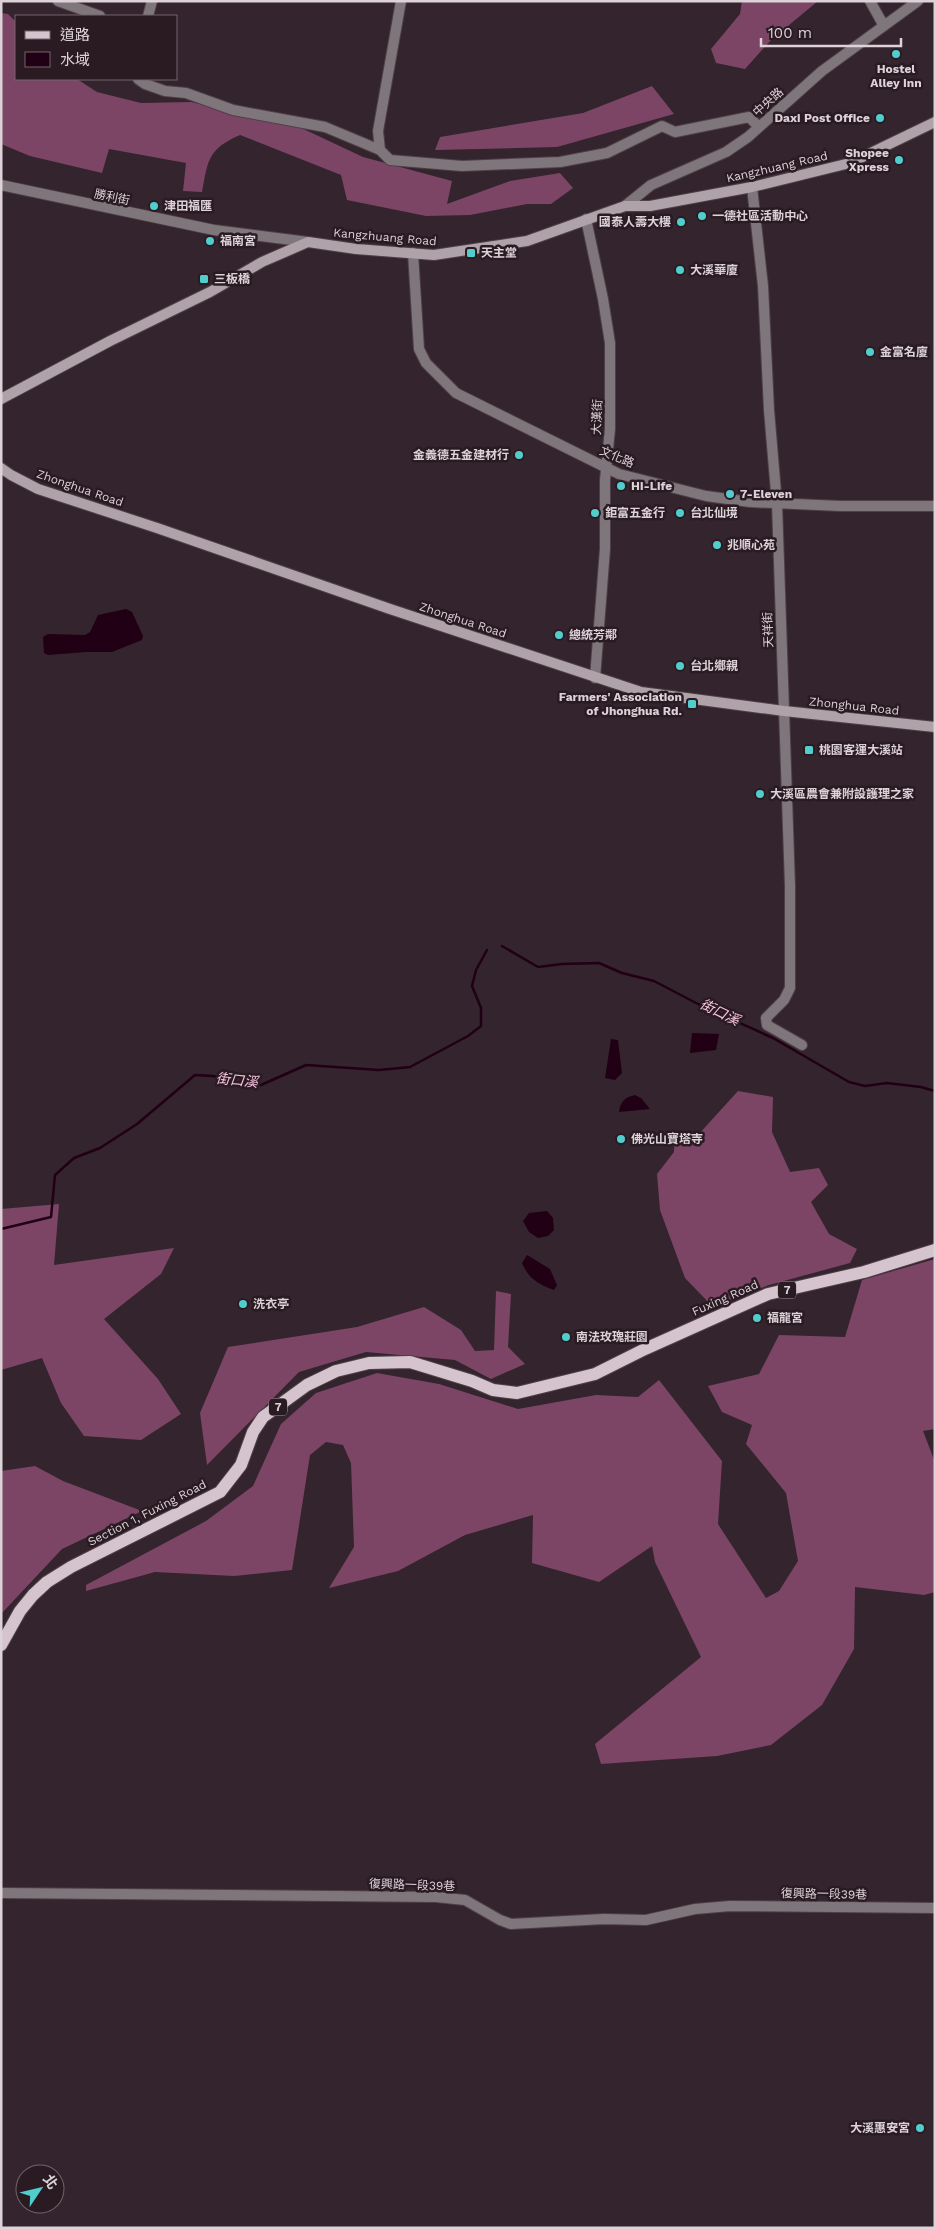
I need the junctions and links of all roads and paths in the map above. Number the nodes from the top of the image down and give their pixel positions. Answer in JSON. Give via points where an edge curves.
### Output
{"nodes":[{"id":1,"x":58,"y":1,"type":"edge"},
{"id":2,"x":152,"y":1,"type":"edge"},
{"id":3,"x":401,"y":1,"type":"edge"},
{"id":4,"x":870,"y":1,"type":"edge"},
{"id":5,"x":918,"y":1,"type":"edge"},
{"id":6,"x":97,"y":15,"type":"edge"},
{"id":7,"x":148,"y":15,"type":"edge"},
{"id":8,"x":884,"y":26,"type":"junction"},
{"id":9,"x":140,"y":80,"type":"edge"},
{"id":10,"x":935,"y":122,"type":"edge"},
{"id":11,"x":759,"y":127,"type":"junction"},
{"id":12,"x":380,"y":150,"type":"junction"},
{"id":13,"x":1,"y":185,"type":"edge"},
{"id":14,"x":752,"y":187,"type":"junction"},
{"id":15,"x":625,"y":206,"type":"junction"},
{"id":16,"x":586,"y":219,"type":"junction"},
{"id":17,"x":308,"y":242,"type":"junction"},
{"id":18,"x":413,"y":254,"type":"junction"},
{"id":19,"x":1,"y":399,"type":"edge"},
{"id":20,"x":605,"y":467,"type":"junction"},
{"id":21,"x":1,"y":468,"type":"edge"},
{"id":22,"x":777,"y":504,"type":"junction"},
{"id":23,"x":935,"y":506,"type":"edge"},
{"id":24,"x":595,"y":678,"type":"junction"},
{"id":25,"x":784,"y":711,"type":"junction"},
{"id":26,"x":935,"y":727,"type":"edge"},
{"id":27,"x":802,"y":1045,"type":"dead end"},
{"id":28,"x":935,"y":1250,"type":"edge"},
{"id":29,"x":640,"y":1352,"type":"joint"},
{"id":30,"x":1,"y":1645,"type":"edge"},
{"id":31,"x":1,"y":1893,"type":"edge"},
{"id":32,"x":935,"y":1908,"type":"edge"}],
"edges":[{"from":1,"to":6,"type":"street"},
{"from":2,"to":7,"type":"street"},
{"from":3,"to":12,"type":"street","via":[[378,131]]},
{"from":4,"to":8,"type":"street"},
{"from":5,"to":8,"type":"street","name":"中央路"},
{"from":8,"to":11,"type":"street","name":"中央路","via":[[822,71]]},
{"from":9,"to":12,"type":"street","via":[[165,91],[186,93],[233,110],[325,128]]},
{"from":10,"to":14,"type":"street","name":"Kangzhuang Road","via":[[850,163]]},
{"from":11,"to":12,"type":"street","via":[[748,117],[675,132],[662,126],[607,153],[560,162],[462,166],[390,160]]},
{"from":11,"to":15,"type":"street","name":"中央路","via":[[726,152],[651,185]]},
{"from":13,"to":17,"type":"street","name":"勝利街","via":[[214,230]]},
{"from":14,"to":15,"type":"street","name":"Kangzhuang Road","via":[[650,206]]},
{"from":14,"to":22,"type":"street","name":"天祥街","via":[[763,286]]},
{"from":15,"to":16,"type":"street","name":"Kangzhuang Road"},
{"from":16,"to":18,"type":"street","name":"Kangzhuang Road","via":[[527,241],[434,255]]},
{"from":16,"to":20,"type":"street","name":"大漢街","via":[[610,343],[610,429]]},
{"from":17,"to":18,"type":"street","name":"Kangzhuang Road"},
{"from":17,"to":19,"type":"street","via":[[262,262]]},
{"from":18,"to":20,"type":"street","name":"文化路","via":[[418,349],[426,363],[456,393]]},
{"from":20,"to":22,"type":"street","name":"文化路","via":[[619,474],[706,496]]},
{"from":20,"to":24,"type":"street","name":"大漢街","via":[[604,585]]},
{"from":21,"to":24,"type":"street","name":"Zhonghua Road","via":[[38,489]]},
{"from":22,"to":23,"type":"street","name":"文化路"},
{"from":22,"to":25,"type":"street","name":"天祥街"},
{"from":24,"to":25,"type":"street","name":"Zhonghua Road","via":[[641,692]]},
{"from":25,"to":26,"type":"street","name":"Zhonghua Road"},
{"from":25,"to":27,"type":"street","name":"天祥街","via":[[790,988],[784,1000],[766,1018],[767,1025]]},
{"from":28,"to":29,"type":"main road","name":"Fuxing Road","number":"7","via":[[864,1272],[768,1294]]},
{"from":29,"to":30,"type":"main road","name":"Section 1, Fuxing Road","number":"7","via":[[595,1374],[517,1393],[493,1390],[410,1362],[369,1362],[336,1371],[307,1385],[263,1417],[253,1432],[241,1465],[220,1492],[47,1582],[20,1611]]},
{"from":31,"to":32,"type":"street","name":"復興路一段39巷","via":[[436,1897],[465,1900],[510,1924],[646,1920],[730,1906]]}]}
